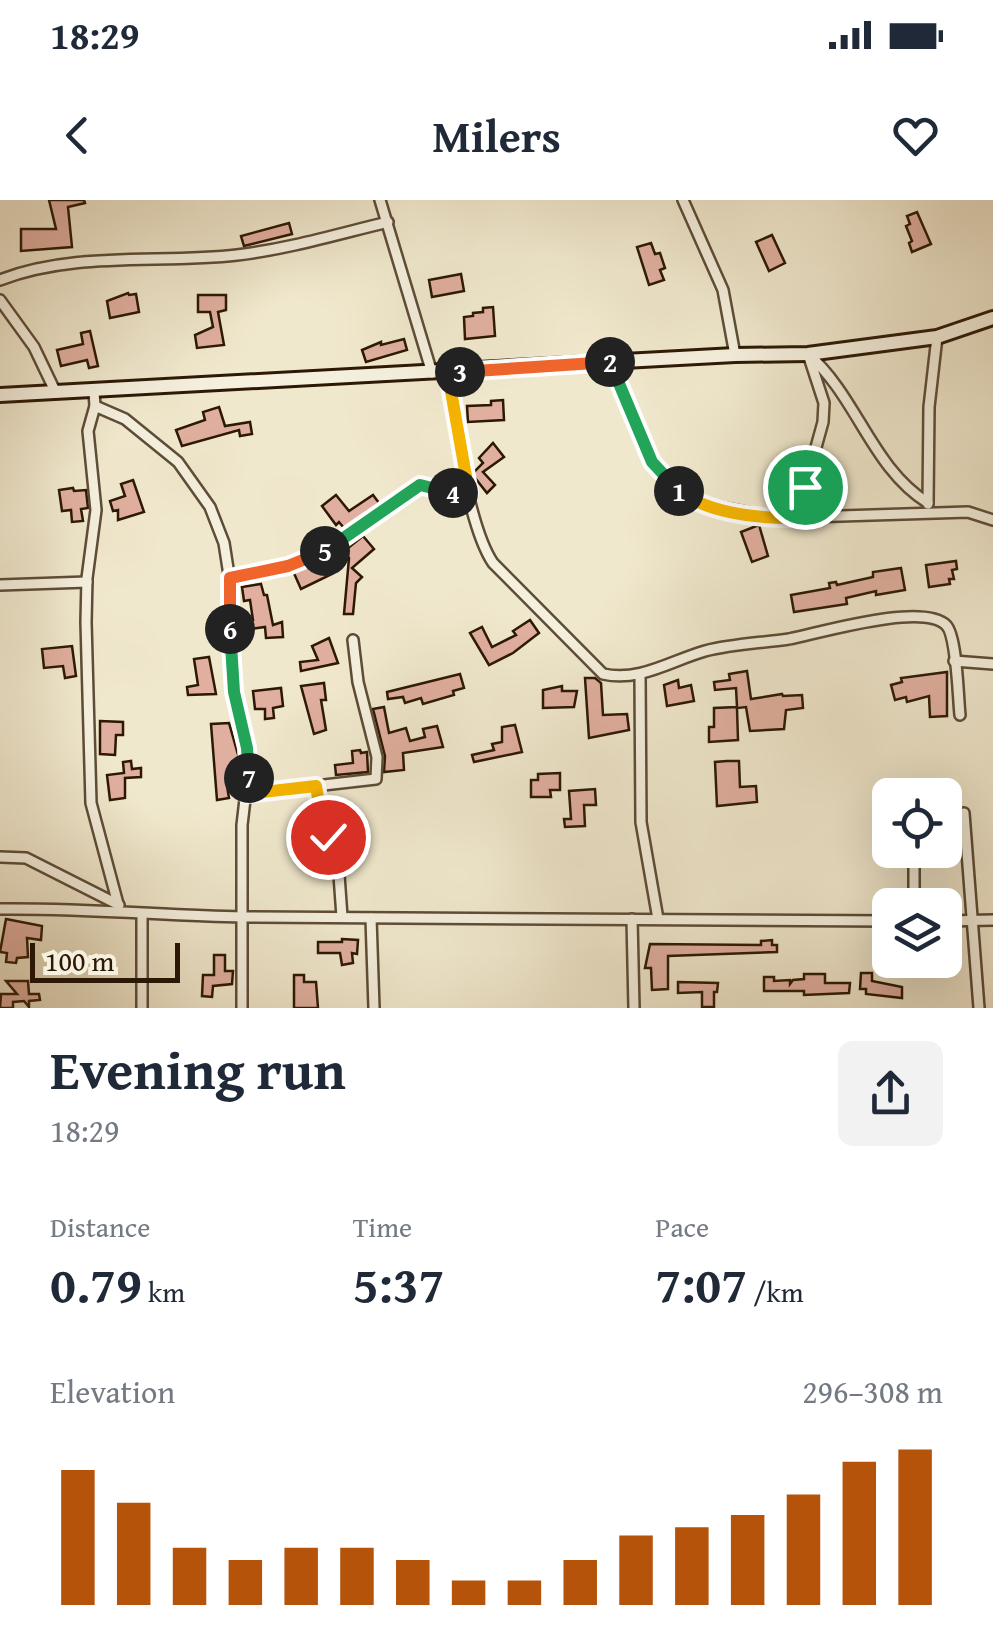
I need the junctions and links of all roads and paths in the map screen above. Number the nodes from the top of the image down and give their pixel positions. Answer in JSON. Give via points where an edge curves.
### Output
{"nodes":[{"id":1,"x":380,"y":200,"type":"edge"},
{"id":2,"x":683,"y":200,"type":"edge"},
{"id":3,"x":388,"y":222,"type":"junction"},
{"id":4,"x":0,"y":280,"type":"edge"},
{"id":5,"x":0,"y":300,"type":"edge"},
{"id":6,"x":993,"y":318,"type":"edge"},
{"id":7,"x":937,"y":337,"type":"junction"},
{"id":8,"x":808,"y":354,"type":"junction"},
{"id":9,"x":735,"y":355,"type":"junction"},
{"id":10,"x":612,"y":362,"type":"junction"},
{"id":11,"x":448,"y":372,"type":"junction"},
{"id":12,"x":432,"y":373,"type":"junction"},
{"id":13,"x":56,"y":393,"type":"junction"},
{"id":14,"x":0,"y":395,"type":"edge"},
{"id":15,"x":95,"y":399,"type":"junction"},
{"id":16,"x":469,"y":493,"type":"junction"},
{"id":17,"x":928,"y":508,"type":"junction"},
{"id":18,"x":788,"y":518,"type":"junction"},
{"id":19,"x":993,"y":520,"type":"edge"},
{"id":20,"x":230,"y":578,"type":"junction"},
{"id":21,"x":86,"y":582,"type":"junction"},
{"id":22,"x":0,"y":584,"type":"edge"},
{"id":23,"x":354,"y":640,"type":"dead end"},
{"id":24,"x":954,"y":660,"type":"junction"},
{"id":25,"x":993,"y":664,"type":"edge"},
{"id":26,"x":640,"y":675,"type":"junction"},
{"id":27,"x":960,"y":715,"type":"dead end"},
{"id":28,"x":316,"y":786,"type":"junction"},
{"id":29,"x":246,"y":794,"type":"junction"},
{"id":30,"x":964,"y":813,"type":"dead end"},
{"id":31,"x":0,"y":856,"type":"edge"},
{"id":32,"x":122,"y":907,"type":"junction"},
{"id":33,"x":0,"y":909,"type":"edge"},
{"id":34,"x":142,"y":914,"type":"junction"},
{"id":35,"x":242,"y":916,"type":"junction"},
{"id":36,"x":342,"y":918,"type":"junction"},
{"id":37,"x":371,"y":918,"type":"junction"},
{"id":38,"x":632,"y":919,"type":"junction"},
{"id":39,"x":658,"y":920,"type":"junction"},
{"id":40,"x":872,"y":920,"type":"edge"},
{"id":41,"x":993,"y":920,"type":"edge"},
{"id":42,"x":962,"y":921,"type":"edge"},
{"id":43,"x":972,"y":921,"type":"junction"},
{"id":44,"x":142,"y":1008,"type":"edge"},
{"id":45,"x":242,"y":1008,"type":"edge"},
{"id":46,"x":374,"y":1008,"type":"edge"},
{"id":47,"x":634,"y":1008,"type":"edge"},
{"id":48,"x":978,"y":1008,"type":"edge"}],
"edges":[{"from":1,"to":3,"type":"street"},
{"from":2,"to":9,"type":"street","via":[[723,290]]},
{"from":3,"to":4,"type":"street","via":[[269,250],[74,264]]},
{"from":3,"to":12,"type":"street"},
{"from":5,"to":13,"type":"street"},
{"from":6,"to":7,"type":"street"},
{"from":7,"to":8,"type":"street"},
{"from":7,"to":17,"type":"street"},
{"from":8,"to":9,"type":"street"},
{"from":8,"to":17,"type":"street","via":[[830,374],[904,488]]},
{"from":8,"to":18,"type":"street","via":[[824,403],[823,422],[805,487]]},
{"from":9,"to":10,"type":"street"},
{"from":10,"to":11,"type":"street"},
{"from":10,"to":18,"type":"street","via":[[652,462],[672,485],[709,506]]},
{"from":11,"to":12,"type":"street"},
{"from":11,"to":16,"type":"street"},
{"from":12,"to":15,"type":"street"},
{"from":13,"to":14,"type":"street"},
{"from":13,"to":15,"type":"street"},
{"from":15,"to":20,"type":"street","via":[[178,462],[196,484],[219,525]]},
{"from":15,"to":21,"type":"street","via":[[88,431],[96,510]]},
{"from":16,"to":20,"type":"street","via":[[420,485],[319,555]]},
{"from":16,"to":26,"type":"street","via":[[493,563],[603,674]]},
{"from":17,"to":18,"type":"street"},
{"from":17,"to":19,"type":"street"},
{"from":20,"to":29,"type":"street","via":[[234,692],[249,765]]},
{"from":21,"to":22,"type":"street"},
{"from":21,"to":32,"type":"street","via":[[91,803]]},
{"from":23,"to":28,"type":"street","via":[[378,774],[371,781]]},
{"from":24,"to":25,"type":"street"},
{"from":24,"to":26,"type":"street","via":[[948,628],[923,617],[709,650]]},
{"from":24,"to":27,"type":"street"},
{"from":26,"to":39,"type":"street","via":[[642,822]]},
{"from":28,"to":29,"type":"street"},
{"from":28,"to":36,"type":"street","via":[[338,862]]},
{"from":29,"to":35,"type":"street"},
{"from":30,"to":43,"type":"street"},
{"from":31,"to":32,"type":"street","via":[[26,858]]},
{"from":32,"to":33,"type":"street"},
{"from":32,"to":34,"type":"street"},
{"from":34,"to":35,"type":"street"},
{"from":34,"to":44,"type":"street"},
{"from":35,"to":36,"type":"street"},
{"from":35,"to":45,"type":"street"},
{"from":36,"to":37,"type":"street"},
{"from":37,"to":38,"type":"street"},
{"from":37,"to":46,"type":"street"},
{"from":38,"to":39,"type":"street"},
{"from":38,"to":47,"type":"street"},
{"from":39,"to":40,"type":"street"},
{"from":41,"to":43,"type":"street"},
{"from":42,"to":43,"type":"street"},
{"from":43,"to":48,"type":"street"}]}
